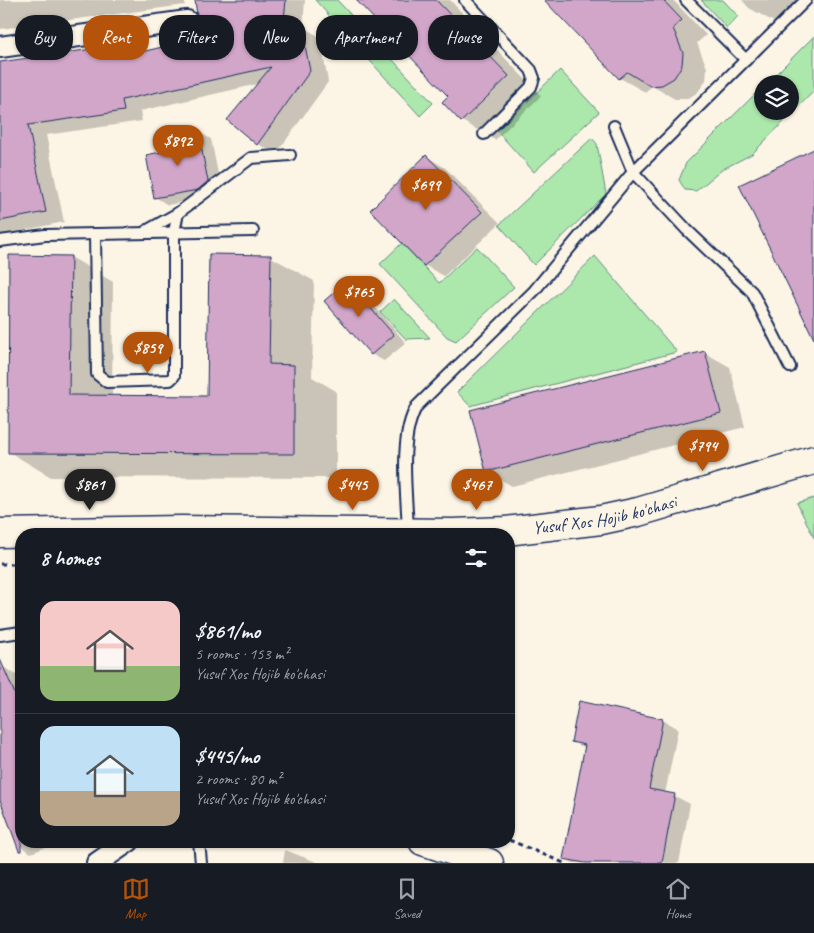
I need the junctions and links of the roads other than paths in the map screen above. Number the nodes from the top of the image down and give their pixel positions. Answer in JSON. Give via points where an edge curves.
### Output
{"nodes":[{"id":1,"x":465,"y":0,"type":"edge"},
{"id":2,"x":686,"y":0,"type":"edge"},
{"id":3,"x":806,"y":0,"type":"edge"},
{"id":4,"x":159,"y":25,"type":"edge"},
{"id":5,"x":0,"y":47,"type":"edge"},
{"id":6,"x":746,"y":60,"type":"junction"},
{"id":7,"x":614,"y":126,"type":"dead end"},
{"id":8,"x":484,"y":134,"type":"dead end"},
{"id":9,"x":290,"y":154,"type":"dead end"},
{"id":10,"x":633,"y":172,"type":"junction"},
{"id":11,"x":178,"y":213,"type":"junction"},
{"id":12,"x":253,"y":231,"type":"dead end"},
{"id":13,"x":174,"y":232,"type":"junction"},
{"id":14,"x":143,"y":233,"type":"junction"},
{"id":15,"x":95,"y":234,"type":"junction"},
{"id":16,"x":0,"y":240,"type":"edge"},
{"id":17,"x":790,"y":367,"type":"dead end"},
{"id":18,"x":814,"y":460,"type":"edge"},
{"id":19,"x":408,"y":528,"type":"edge"},
{"id":20,"x":515,"y":530,"type":"edge"},
{"id":21,"x":0,"y":532,"type":"edge"},
{"id":22,"x":15,"y":532,"type":"edge"},
{"id":23,"x":15,"y":633,"type":"edge"},
{"id":24,"x":0,"y":635,"type":"edge"},
{"id":25,"x":119,"y":848,"type":"edge"},
{"id":26,"x":200,"y":848,"type":"edge"},
{"id":27,"x":447,"y":848,"type":"edge"},
{"id":28,"x":97,"y":863,"type":"edge"},
{"id":29,"x":201,"y":863,"type":"edge"},
{"id":30,"x":489,"y":863,"type":"edge"}],
"edges":[{"from":1,"to":8,"type":"lane","via":[[531,70],[534,78],[531,87]]},
{"from":2,"to":6,"type":"lane"},
{"from":3,"to":6,"type":"lane"},
{"from":4,"to":5,"type":"street"},
{"from":6,"to":10,"type":"lane"},
{"from":7,"to":10,"type":"lane"},
{"from":9,"to":11,"type":"lane","via":[[250,158]]},
{"from":10,"to":17,"type":"lane","via":[[752,292]]},
{"from":10,"to":19,"type":"lane","via":[[534,291],[425,398],[411,416],[407,435]]},
{"from":11,"to":13,"type":"lane"},
{"from":11,"to":14,"type":"lane"},
{"from":12,"to":13,"type":"lane"},
{"from":13,"to":14,"type":"lane"},
{"from":13,"to":15,"type":"lane","via":[[174,376],[170,380],[106,382],[97,374]]},
{"from":14,"to":15,"type":"lane"},
{"from":15,"to":16,"type":"lane"},
{"from":18,"to":20,"type":"main road","name":"Yusuf Xos Hojib ko'chasi","via":[[695,497],[602,520]]},
{"from":21,"to":22,"type":"main road","name":"Yusuf Xos Hojib ko'chasi"},
{"from":23,"to":24,"type":"lane"},
{"from":25,"to":28,"type":"street"},
{"from":26,"to":29,"type":"lane"},
{"from":27,"to":30,"type":"main road"}]}
